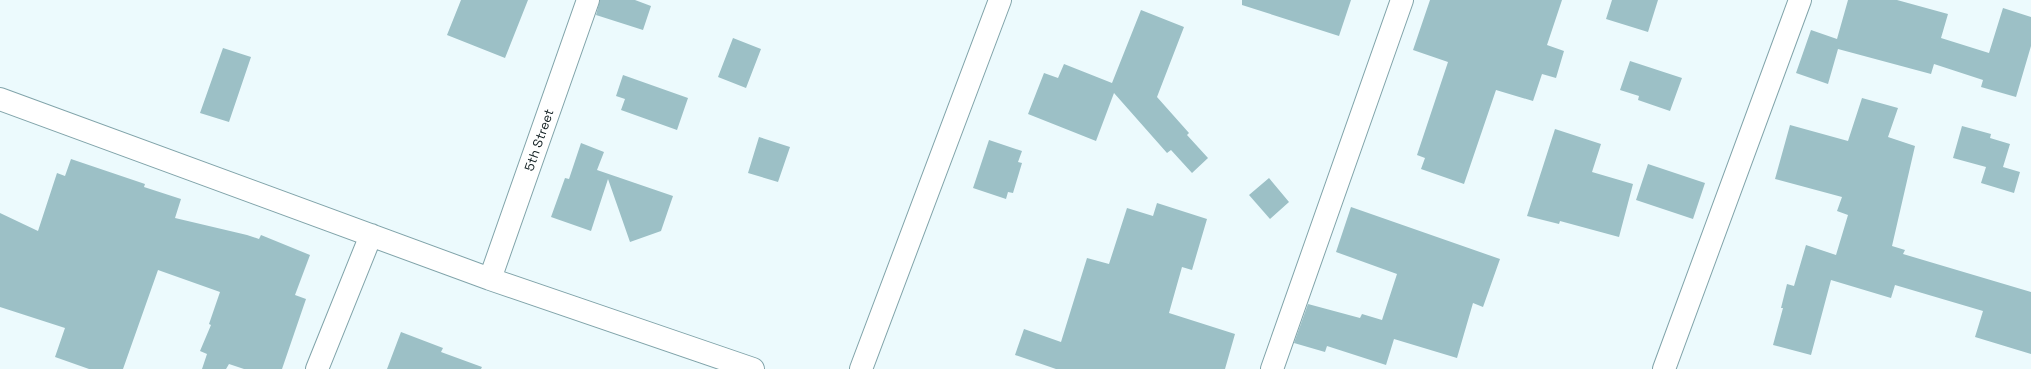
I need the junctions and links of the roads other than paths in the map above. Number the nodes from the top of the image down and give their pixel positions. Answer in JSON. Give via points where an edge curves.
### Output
{"nodes":[{"id":1,"x":588,"y":0,"type":"edge"},
{"id":2,"x":1000,"y":0,"type":"edge"},
{"id":3,"x":1402,"y":0,"type":"edge"},
{"id":4,"x":1800,"y":0,"type":"edge"},
{"id":5,"x":0,"y":99,"type":"edge"},
{"id":6,"x":371,"y":236,"type":"junction"},
{"id":7,"x":490,"y":279,"type":"junction"},
{"id":8,"x":317,"y":369,"type":"edge"},
{"id":9,"x":753,"y":369,"type":"edge"},
{"id":10,"x":861,"y":369,"type":"edge"},
{"id":11,"x":1272,"y":369,"type":"edge"},
{"id":12,"x":1664,"y":369,"type":"edge"}],
"edges":[{"from":1,"to":7,"type":"street","name":"5th Street"},
{"from":2,"to":10,"type":"street"},
{"from":3,"to":11,"type":"street"},
{"from":4,"to":12,"type":"street"},
{"from":5,"to":6,"type":"street"},
{"from":6,"to":7,"type":"street"},
{"from":6,"to":8,"type":"street"},
{"from":7,"to":9,"type":"street"}]}
